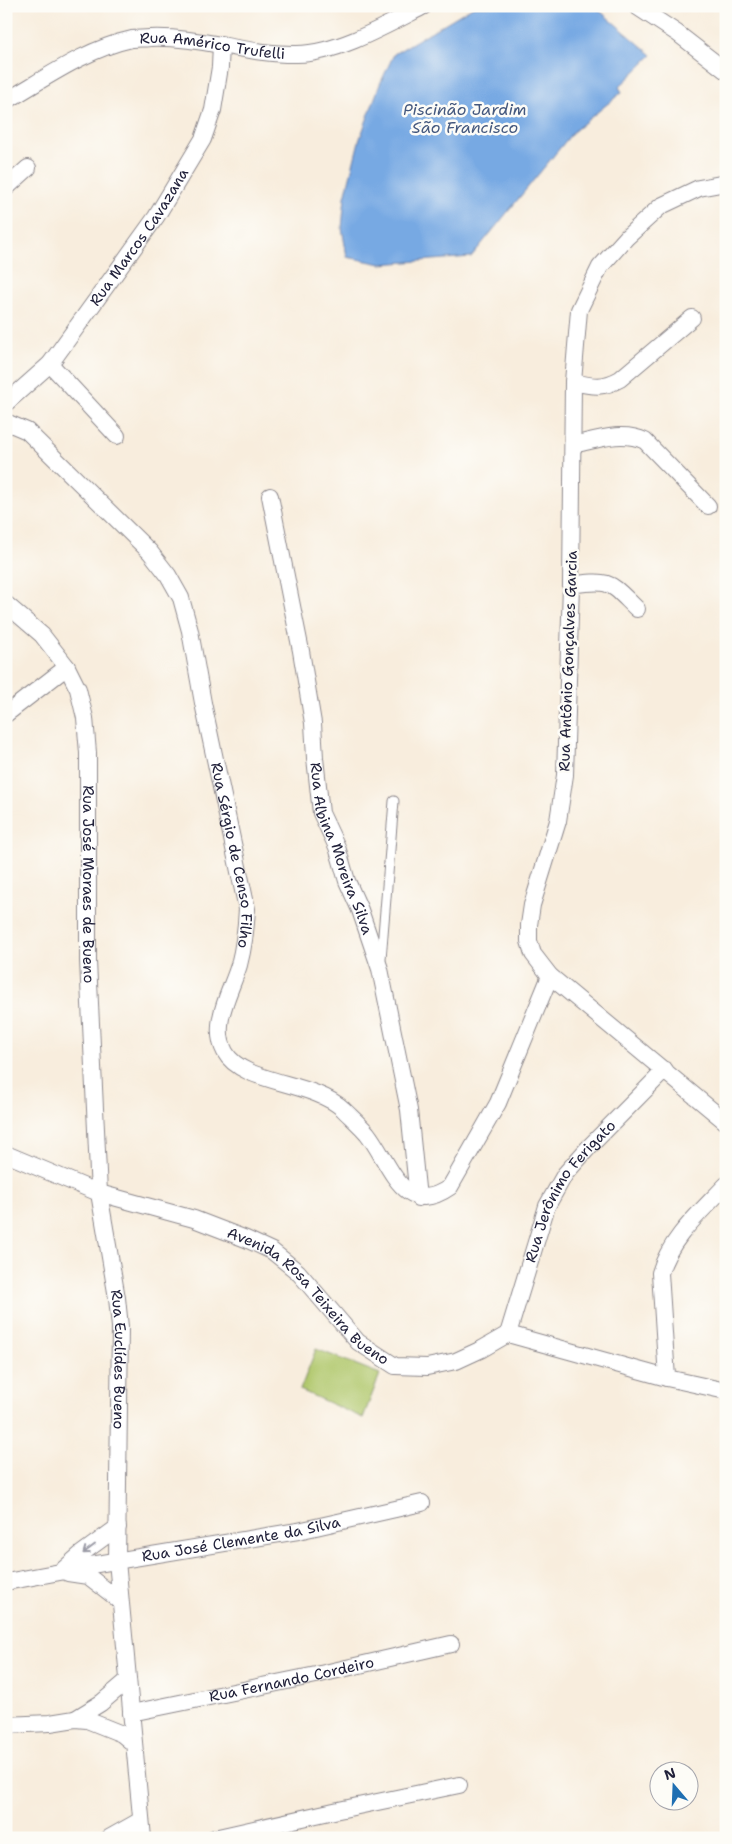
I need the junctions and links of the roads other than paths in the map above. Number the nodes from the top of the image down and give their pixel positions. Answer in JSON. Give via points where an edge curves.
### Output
{"nodes":[{"id":1,"x":424,"y":6,"type":"edge"},
{"id":2,"x":636,"y":6,"type":"edge"},
{"id":3,"x":221,"y":44,"type":"junction"},
{"id":4,"x":726,"y":72,"type":"edge"},
{"id":5,"x":6,"y":101,"type":"edge"},
{"id":6,"x":28,"y":168,"type":"dead end"},
{"id":7,"x":726,"y":183,"type":"edge"},
{"id":8,"x":6,"y":188,"type":"edge"},
{"id":9,"x":692,"y":318,"type":"dead end"},
{"id":10,"x":50,"y":364,"type":"junction"},
{"id":11,"x":573,"y":382,"type":"junction"},
{"id":12,"x":6,"y":403,"type":"edge"},
{"id":13,"x":6,"y":422,"type":"edge"},
{"id":14,"x":117,"y":436,"type":"dead end"},
{"id":15,"x":573,"y":445,"type":"junction"},
{"id":16,"x":270,"y":496,"type":"dead end"},
{"id":17,"x":708,"y":506,"type":"dead end"},
{"id":18,"x":571,"y":585,"type":"junction"},
{"id":19,"x":6,"y":604,"type":"edge"},
{"id":20,"x":637,"y":609,"type":"dead end"},
{"id":21,"x":67,"y":667,"type":"junction"},
{"id":22,"x":6,"y":714,"type":"edge"},
{"id":23,"x":394,"y":801,"type":"dead end"},
{"id":24,"x":380,"y":969,"type":"junction"},
{"id":25,"x":550,"y":976,"type":"junction"},
{"id":26,"x":665,"y":1070,"type":"junction"},
{"id":27,"x":726,"y":1122,"type":"edge"},
{"id":28,"x":6,"y":1154,"type":"edge"},
{"id":29,"x":726,"y":1186,"type":"edge"},
{"id":30,"x":99,"y":1193,"type":"junction"},
{"id":31,"x":418,"y":1198,"type":"junction"},
{"id":32,"x":508,"y":1334,"type":"junction"},
{"id":33,"x":667,"y":1378,"type":"junction"},
{"id":34,"x":726,"y":1391,"type":"edge"},
{"id":35,"x":422,"y":1503,"type":"dead end"},
{"id":36,"x":118,"y":1527,"type":"junction"},
{"id":37,"x":117,"y":1561,"type":"junction"},
{"id":38,"x":60,"y":1572,"type":"junction"},
{"id":39,"x":6,"y":1582,"type":"edge"},
{"id":40,"x":119,"y":1600,"type":"junction"},
{"id":41,"x":451,"y":1644,"type":"dead end"},
{"id":42,"x":128,"y":1680,"type":"junction"},
{"id":43,"x":131,"y":1714,"type":"junction"},
{"id":44,"x":75,"y":1719,"type":"junction"},
{"id":45,"x":6,"y":1725,"type":"edge"},
{"id":46,"x":134,"y":1744,"type":"junction"},
{"id":47,"x":459,"y":1785,"type":"dead end"},
{"id":48,"x":141,"y":1820,"type":"junction"},
{"id":49,"x":109,"y":1838,"type":"edge"},
{"id":50,"x":143,"y":1838,"type":"edge"},
{"id":51,"x":214,"y":1838,"type":"edge"}],
"edges":[{"from":1,"to":3,"type":"street","name":"Rua Américo Trufelli","via":[[333,49],[298,54]]},
{"from":2,"to":4,"type":"street"},
{"from":3,"to":5,"type":"street","name":"Rua Américo Trufelli","via":[[167,38],[132,39],[87,54]]},
{"from":3,"to":10,"type":"street","name":"Rua Marcos Cavazana","via":[[213,110],[203,139],[156,216]]},
{"from":6,"to":8,"type":"street"},
{"from":7,"to":11,"type":"street","name":"Rua Antônio Gonçalves Garcia","via":[[699,188],[661,206],[600,267],[579,310]]},
{"from":9,"to":11,"type":"street","via":[[609,385]]},
{"from":10,"to":12,"type":"street","name":"Rua Marcos Cavazana"},
{"from":10,"to":14,"type":"street"},
{"from":11,"to":15,"type":"street","name":"Rua Antônio Gonçalves Garcia"},
{"from":13,"to":31,"type":"street","name":"Rua Sérgio de Censo Filho","via":[[27,431],[150,552],[181,598],[247,908],[246,938],[221,1015],[224,1051],[233,1063],[249,1072],[299,1087],[341,1107],[367,1134],[394,1177]]},
{"from":15,"to":17,"type":"street","via":[[617,436],[635,436],[645,441]]},
{"from":15,"to":18,"type":"street","name":"Rua Antônio Gonçalves Garcia"},
{"from":16,"to":24,"type":"street","name":"Rua Albina Moreira Silva","via":[[313,723],[321,813],[337,847]]},
{"from":18,"to":20,"type":"street","via":[[605,582],[614,586]]},
{"from":18,"to":25,"type":"street","name":"Rua Antônio Gonçalves Garcia","via":[[565,775],[558,821],[529,925],[532,954]]},
{"from":19,"to":21,"type":"street","name":"Rua José Moraes de Bueno","via":[[42,635]]},
{"from":21,"to":22,"type":"street"},
{"from":21,"to":30,"type":"street","name":"Rua José Moraes de Bueno","via":[[84,711],[88,754],[88,961]]},
{"from":23,"to":24,"type":"lane"},
{"from":24,"to":31,"type":"street","name":"Rua Albina Moreira Silva","via":[[409,1110]]},
{"from":25,"to":26,"type":"street","name":"Rua Antônio Gonçalves Garcia"},
{"from":25,"to":31,"type":"street","via":[[498,1103],[450,1187],[438,1196]]},
{"from":26,"to":27,"type":"street","name":"Rua Antônio Gonçalves Garcia"},
{"from":26,"to":32,"type":"street","name":"Rua Jerônimo Ferigato","via":[[565,1174],[547,1206]]},
{"from":28,"to":30,"type":"street","name":"Avenida Rosa Teixeira Bueno"},
{"from":29,"to":33,"type":"street","via":[[674,1242],[664,1259],[660,1273]]},
{"from":30,"to":32,"type":"street","name":"Avenida Rosa Teixeira Bueno","via":[[194,1219],[272,1251],[298,1272],[358,1342],[395,1366],[426,1367],[456,1361]]},
{"from":30,"to":36,"type":"street","name":"Rua Euclídes Bueno","via":[[120,1327]]},
{"from":32,"to":33,"type":"street"},
{"from":33,"to":34,"type":"street"},
{"from":35,"to":37,"type":"street","name":"Rua José Clemente da Silva","via":[[298,1531]]},
{"from":36,"to":37,"type":"street","name":"Rua Euclídes Bueno"},
{"from":36,"to":38,"type":"street","one_way":true},
{"from":37,"to":38,"type":"street","name":"Rua José Clemente da Silva"},
{"from":37,"to":40,"type":"street","name":"Rua Euclídes Bueno"},
{"from":38,"to":39,"type":"street","name":"Rua José Clemente da Silva"},
{"from":38,"to":40,"type":"street","name":"Rua José Clemente da Silva","via":[[88,1576]]},
{"from":40,"to":42,"type":"street","name":"Rua Euclídes Bueno"},
{"from":41,"to":43,"type":"street","name":"Rua Fernando Cordeiro"},
{"from":42,"to":43,"type":"street","name":"Rua Euclídes Bueno"},
{"from":42,"to":44,"type":"street","via":[[101,1703]]},
{"from":43,"to":46,"type":"street","name":"Rua Euclídes Bueno"},
{"from":44,"to":45,"type":"street","via":[[50,1724]]},
{"from":44,"to":46,"type":"street","via":[[110,1728]]},
{"from":46,"to":48,"type":"street","name":"Rua Euclídes Bueno"},
{"from":47,"to":51,"type":"street"},
{"from":48,"to":49,"type":"street"},
{"from":48,"to":50,"type":"street","name":"Rua Euclídes Bueno"}]}
